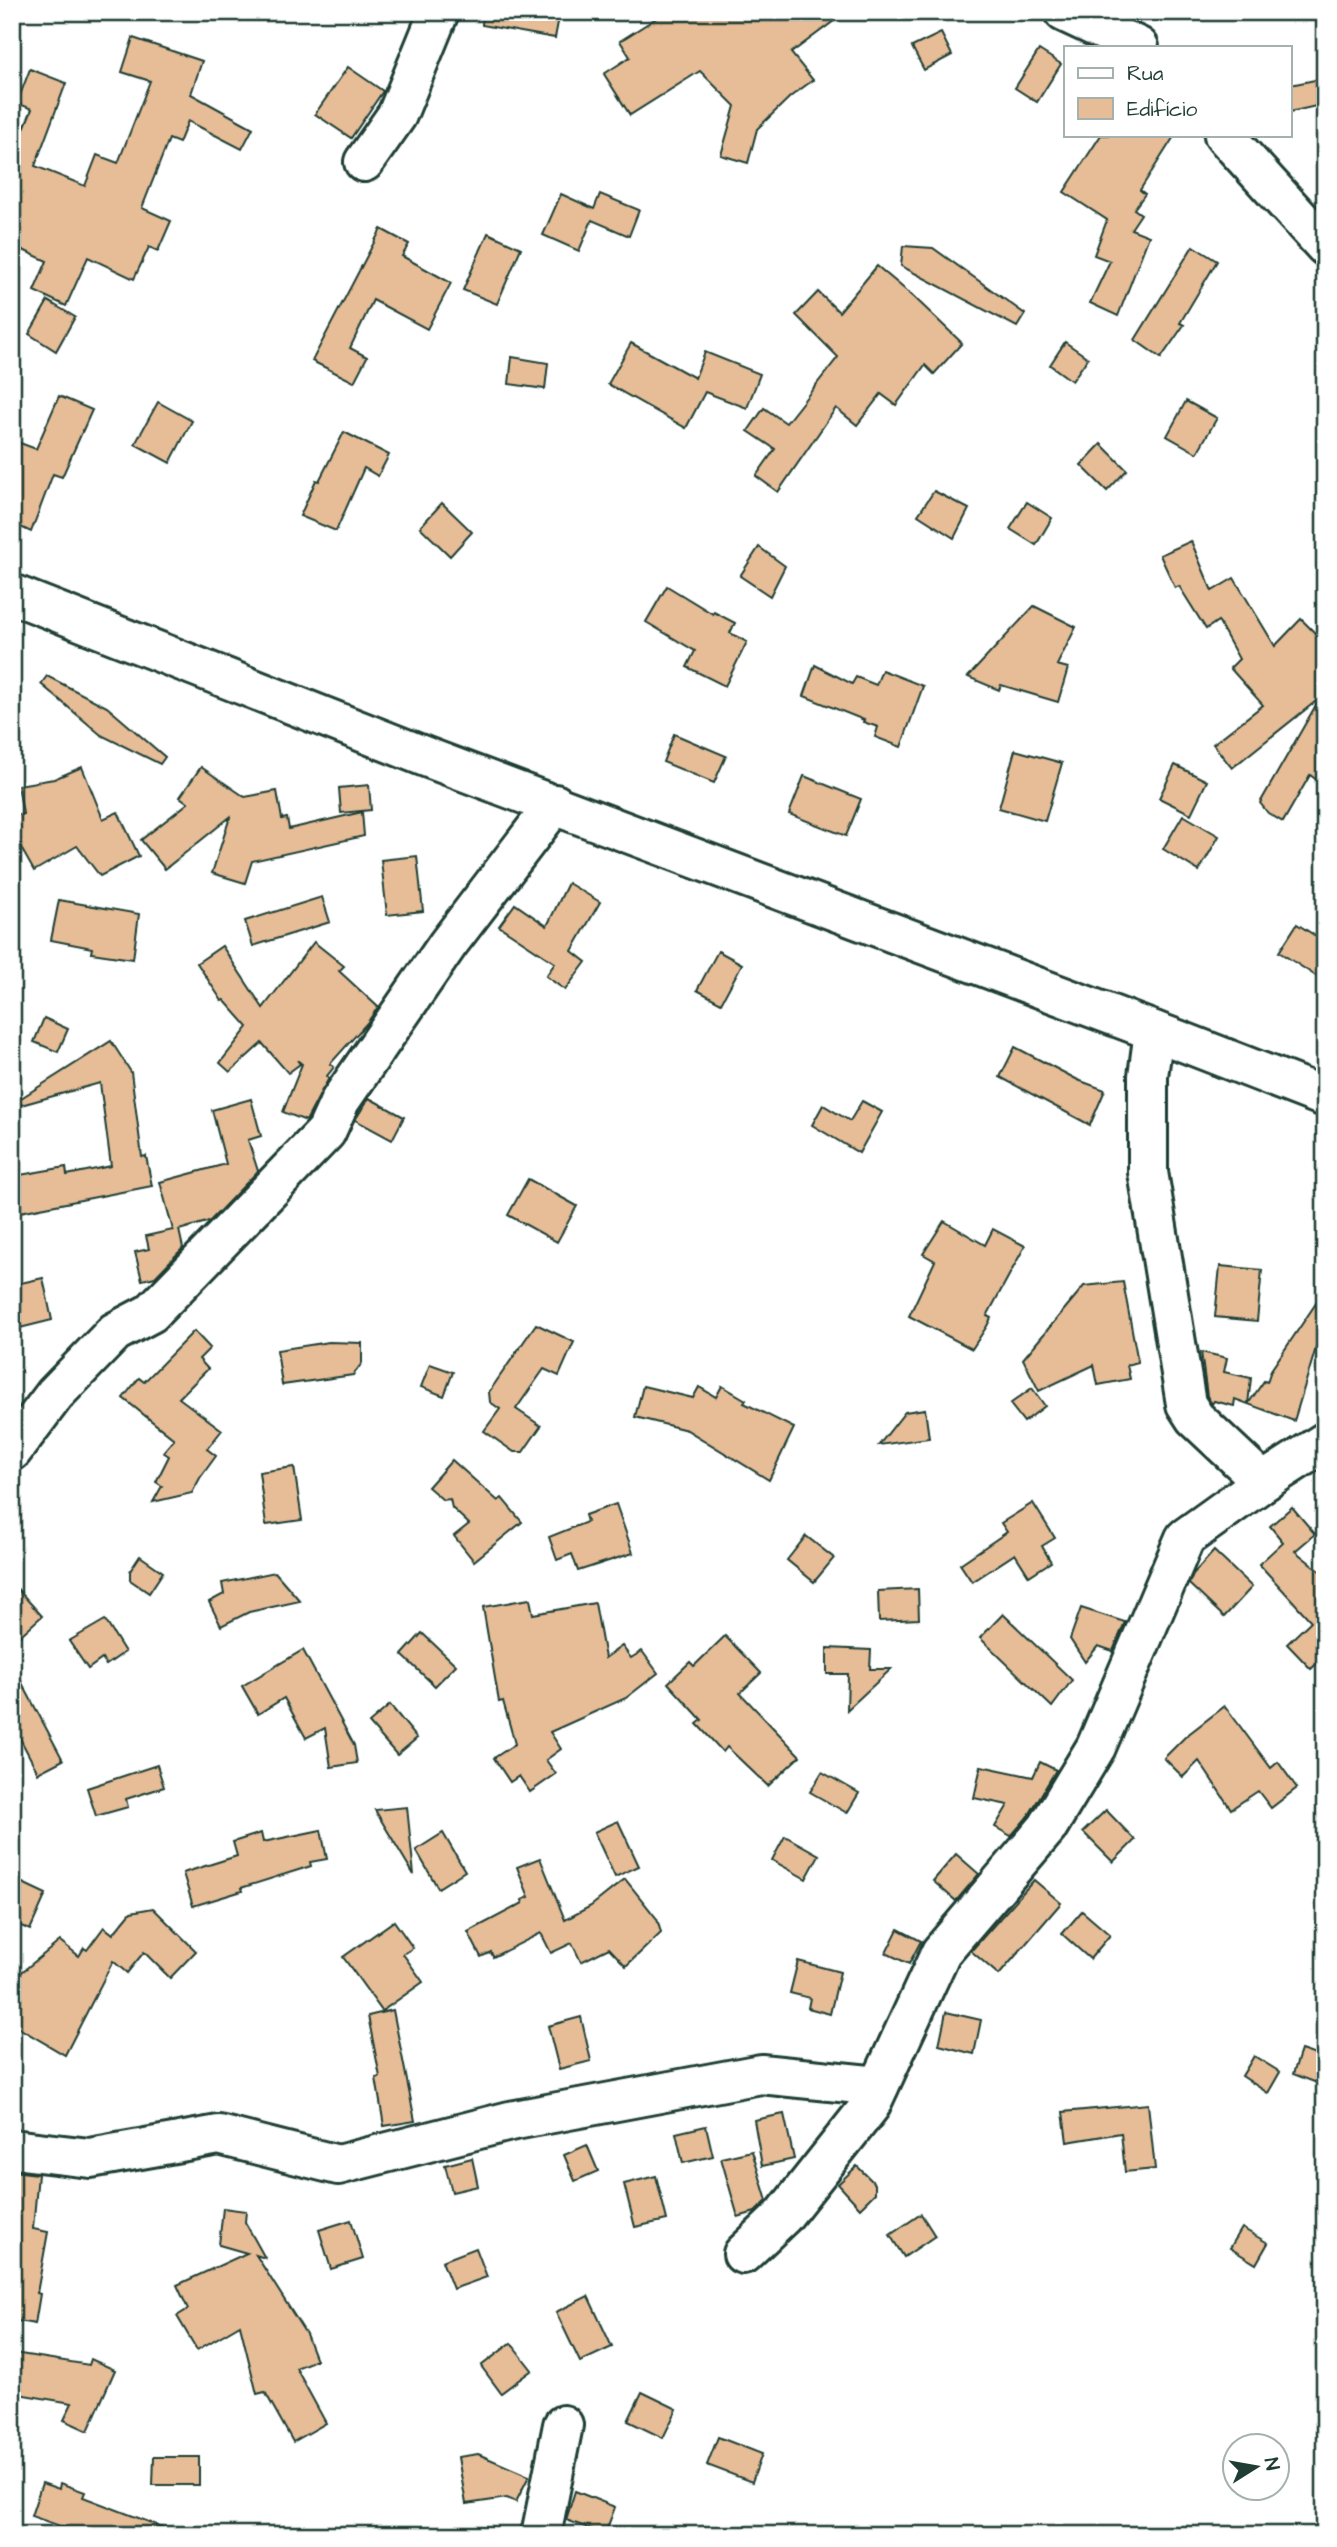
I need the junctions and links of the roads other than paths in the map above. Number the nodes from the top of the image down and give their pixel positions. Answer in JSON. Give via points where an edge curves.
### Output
{"nodes":[{"id":1,"x":439,"y":12,"type":"edge"},
{"id":2,"x":1064,"y":12,"type":"edge"},
{"id":3,"x":1137,"y":46,"type":"edge"},
{"id":4,"x":1225,"y":136,"type":"edge"},
{"id":5,"x":364,"y":162,"type":"dead end"},
{"id":6,"x":1325,"y":246,"type":"edge"},
{"id":7,"x":12,"y":594,"type":"edge"},
{"id":8,"x":555,"y":804,"type":"junction"},
{"id":9,"x":1154,"y":1031,"type":"junction"},
{"id":10,"x":1325,"y":1097,"type":"edge"},
{"id":11,"x":1325,"y":1442,"type":"edge"},
{"id":12,"x":12,"y":1451,"type":"edge"},
{"id":13,"x":1263,"y":1482,"type":"junction"},
{"id":14,"x":879,"y":2086,"type":"junction"},
{"id":15,"x":12,"y":2149,"type":"edge"},
{"id":16,"x":743,"y":2254,"type":"dead end"},
{"id":17,"x":563,"y":2425,"type":"dead end"},
{"id":18,"x":541,"y":2535,"type":"edge"}],
"edges":[{"from":1,"to":5,"type":"street","via":[[397,116]]},
{"from":2,"to":3,"type":"street"},
{"from":4,"to":6,"type":"street"},
{"from":7,"to":8,"type":"street"},
{"from":8,"to":9,"type":"street"},
{"from":8,"to":12,"type":"street","via":[[448,944],[340,1101],[326,1132],[151,1313],[115,1332],[55,1394]]},
{"from":9,"to":10,"type":"street"},
{"from":9,"to":13,"type":"street","via":[[1148,1172],[1186,1405]]},
{"from":11,"to":13,"type":"street"},
{"from":13,"to":14,"type":"street","via":[[1185,1538],[1096,1747],[1047,1828],[941,1952]]},
{"from":14,"to":15,"type":"street","via":[[761,2074],[510,2120],[338,2165],[219,2135],[90,2158]]},
{"from":14,"to":16,"type":"street","via":[[870,2106],[783,2216]]},
{"from":17,"to":18,"type":"street"}]}
